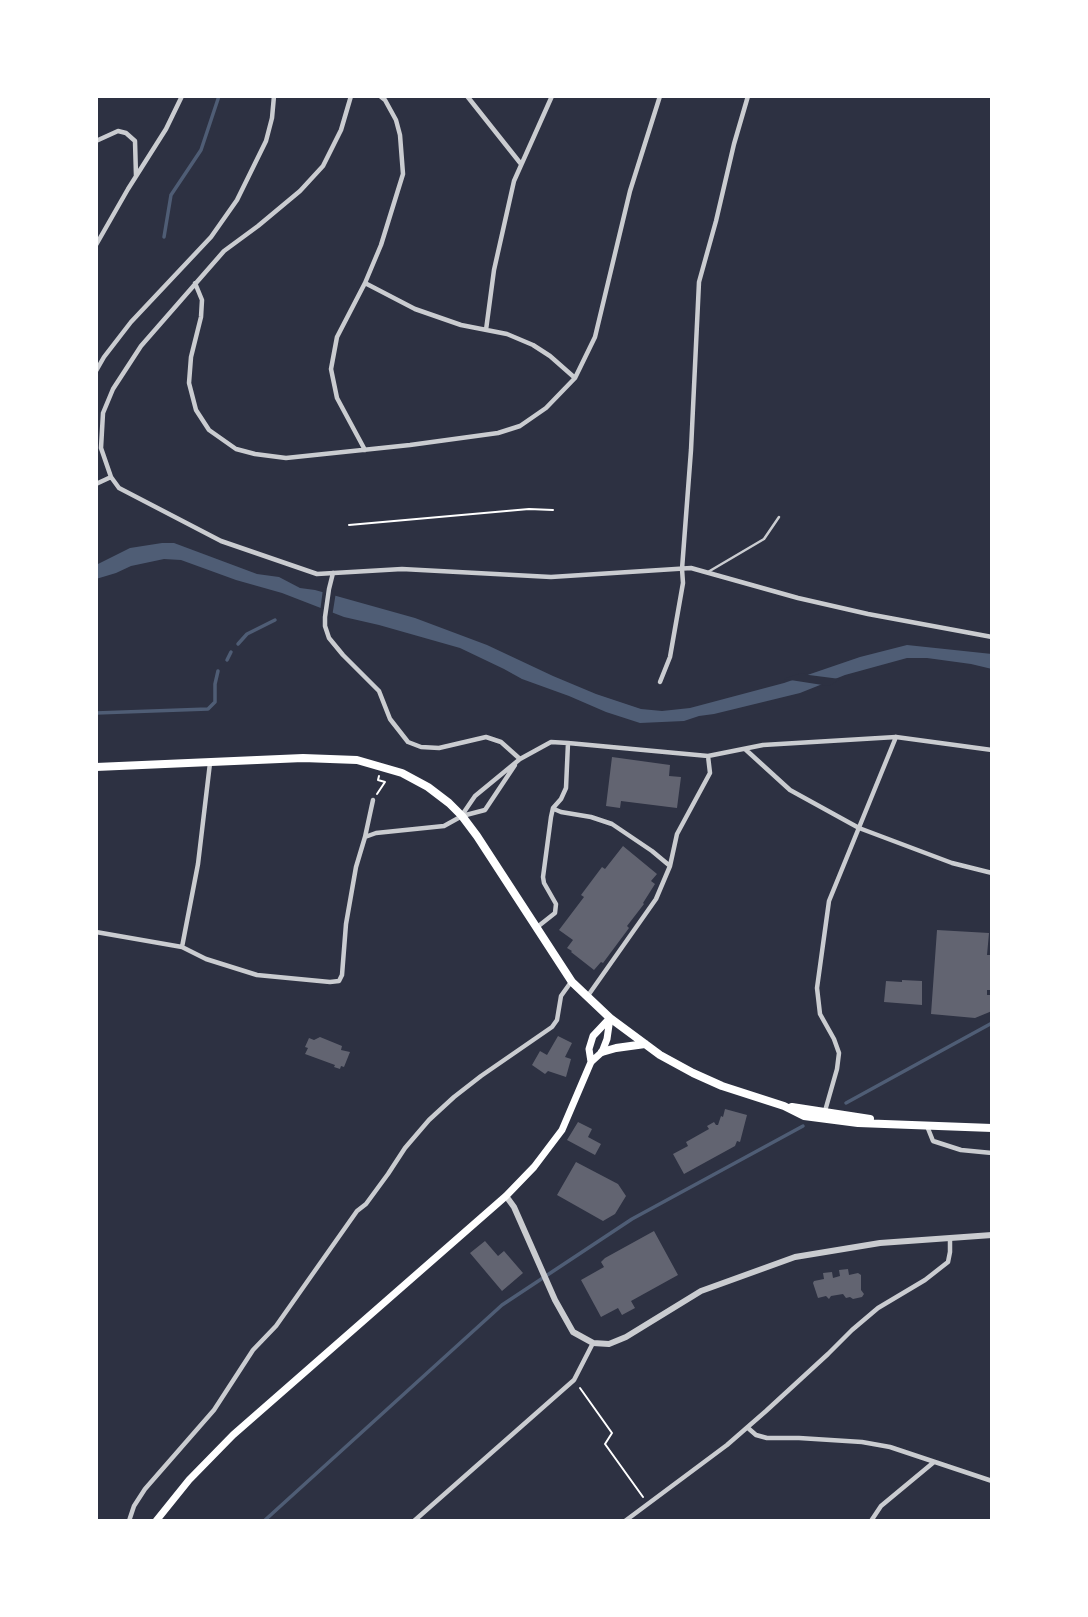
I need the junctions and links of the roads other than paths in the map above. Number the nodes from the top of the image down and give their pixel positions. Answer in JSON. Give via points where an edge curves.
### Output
{"nodes":[{"id":1,"x":182,"y":96,"type":"edge"},
{"id":2,"x":274,"y":96,"type":"edge"},
{"id":3,"x":351,"y":96,"type":"edge"},
{"id":4,"x":380,"y":96,"type":"edge"},
{"id":5,"x":467,"y":96,"type":"edge"},
{"id":6,"x":552,"y":96,"type":"edge"},
{"id":7,"x":660,"y":96,"type":"edge"},
{"id":8,"x":748,"y":96,"type":"edge"},
{"id":9,"x":96,"y":141,"type":"edge"},
{"id":10,"x":521,"y":165,"type":"junction"},
{"id":11,"x":136,"y":176,"type":"junction"},
{"id":12,"x":96,"y":244,"type":"edge"},
{"id":13,"x":195,"y":283,"type":"junction"},
{"id":14,"x":365,"y":283,"type":"junction"},
{"id":15,"x":486,"y":330,"type":"junction"},
{"id":16,"x":96,"y":371,"type":"edge"},
{"id":17,"x":575,"y":378,"type":"junction"},
{"id":18,"x":365,"y":450,"type":"junction"},
{"id":19,"x":111,"y":477,"type":"junction"},
{"id":20,"x":96,"y":484,"type":"edge"},
{"id":21,"x":779,"y":517,"type":"dead end"},
{"id":22,"x":682,"y":569,"type":"junction"},
{"id":23,"x":334,"y":573,"type":"junction"},
{"id":24,"x":708,"y":573,"type":"junction"},
{"id":25,"x":992,"y":636,"type":"edge"},
{"id":26,"x":660,"y":682,"type":"dead end"},
{"id":27,"x":896,"y":737,"type":"junction"},
{"id":28,"x":568,"y":743,"type":"junction"},
{"id":29,"x":745,"y":749,"type":"junction"},
{"id":30,"x":992,"y":750,"type":"edge"},
{"id":31,"x":708,"y":756,"type":"junction"},
{"id":32,"x":520,"y":759,"type":"junction"},
{"id":33,"x":210,"y":763,"type":"junction"},
{"id":34,"x":96,"y":767,"type":"edge"},
{"id":35,"x":373,"y":800,"type":"road end"},
{"id":36,"x":554,"y":808,"type":"junction"},
{"id":37,"x":462,"y":816,"type":"junction"},
{"id":38,"x":859,"y":828,"type":"junction"},
{"id":39,"x":365,"y":837,"type":"junction"},
{"id":40,"x":670,"y":866,"type":"junction"},
{"id":41,"x":992,"y":873,"type":"edge"},
{"id":42,"x":536,"y":928,"type":"junction"},
{"id":43,"x":96,"y":932,"type":"edge"},
{"id":44,"x":182,"y":947,"type":"junction"},
{"id":45,"x":572,"y":982,"type":"junction"},
{"id":46,"x":587,"y":997,"type":"junction"},
{"id":47,"x":610,"y":1018,"type":"junction"},
{"id":48,"x":645,"y":1044,"type":"junction"},
{"id":49,"x":602,"y":1052,"type":"junction"},
{"id":50,"x":591,"y":1062,"type":"junction"},
{"id":51,"x":784,"y":1106,"type":"junction"},
{"id":52,"x":825,"y":1112,"type":"junction"},
{"id":53,"x":904,"y":1124,"type":"junction"},
{"id":54,"x":926,"y":1125,"type":"junction"},
{"id":55,"x":992,"y":1128,"type":"edge"},
{"id":56,"x":992,"y":1153,"type":"edge"},
{"id":57,"x":506,"y":1196,"type":"junction"},
{"id":58,"x":992,"y":1235,"type":"edge"},
{"id":59,"x":950,"y":1237,"type":"junction"},
{"id":60,"x":593,"y":1343,"type":"junction"},
{"id":61,"x":748,"y":1427,"type":"junction"},
{"id":62,"x":934,"y":1461,"type":"junction"},
{"id":63,"x":992,"y":1481,"type":"edge"},
{"id":64,"x":129,"y":1521,"type":"edge"},
{"id":65,"x":156,"y":1521,"type":"edge"},
{"id":66,"x":414,"y":1521,"type":"edge"},
{"id":67,"x":625,"y":1521,"type":"edge"},
{"id":68,"x":871,"y":1521,"type":"edge"}],
"edges":[{"from":1,"to":11,"type":"street"},
{"from":2,"to":16,"type":"street","via":[[266,141],[237,200],[211,237],[131,322]]},
{"from":3,"to":13,"type":"street","via":[[323,166],[300,191],[224,251]]},
{"from":4,"to":14,"type":"street","via":[[396,120],[403,174]]},
{"from":5,"to":10,"type":"street"},
{"from":6,"to":10,"type":"street"},
{"from":7,"to":17,"type":"street","via":[[630,191],[595,337]]},
{"from":8,"to":22,"type":"street","via":[[699,282]]},
{"from":9,"to":11,"type":"street","via":[[118,131],[135,141]]},
{"from":10,"to":15,"type":"street","via":[[494,270]]},
{"from":11,"to":12,"type":"street"},
{"from":13,"to":18,"type":"street","via":[[202,299],[201,317],[189,383],[196,410],[209,430],[236,449],[286,458]]},
{"from":13,"to":19,"type":"street","via":[[141,346],[103,412],[101,448]]},
{"from":14,"to":15,"type":"street","via":[[415,309]]},
{"from":14,"to":18,"type":"street","via":[[337,337],[331,369],[337,398]]},
{"from":15,"to":17,"type":"street","via":[[533,345]]},
{"from":17,"to":18,"type":"street","via":[[546,408],[520,426],[498,433]]},
{"from":19,"to":20,"type":"street"},
{"from":19,"to":23,"type":"street","via":[[119,488],[221,541],[317,574]]},
{"from":21,"to":24,"type":"lane","via":[[764,539]]},
{"from":22,"to":23,"type":"street","via":[[551,577],[402,569]]},
{"from":22,"to":24,"type":"street"},
{"from":22,"to":26,"type":"street","via":[[670,657]]},
{"from":23,"to":32,"type":"street","via":[[325,617],[329,638],[379,691],[390,719],[408,741],[439,748],[486,737],[501,742]]},
{"from":24,"to":25,"type":"street","via":[[868,614]]},
{"from":27,"to":29,"type":"street"},
{"from":27,"to":30,"type":"street"},
{"from":27,"to":38,"type":"street"},
{"from":28,"to":31,"type":"street"},
{"from":28,"to":32,"type":"street","via":[[551,742]]},
{"from":28,"to":36,"type":"street","via":[[566,788]]},
{"from":29,"to":31,"type":"street"},
{"from":29,"to":38,"type":"street","via":[[790,789]]},
{"from":31,"to":40,"type":"street","via":[[710,773],[677,834]]},
{"from":32,"to":37,"type":"street","via":[[475,796]]},
{"from":32,"to":37,"type":"street","via":[[485,810]]},
{"from":33,"to":34,"type":"main road"},
{"from":33,"to":37,"type":"main road","via":[[357,760],[402,773],[428,787]]},
{"from":33,"to":44,"type":"street"},
{"from":35,"to":39,"type":"street"},
{"from":36,"to":40,"type":"street","via":[[612,824]]},
{"from":36,"to":42,"type":"street","via":[[543,877],[556,904],[555,913]]},
{"from":37,"to":39,"type":"street","via":[[444,826]]},
{"from":37,"to":42,"type":"main road"},
{"from":38,"to":41,"type":"street"},
{"from":38,"to":52,"type":"street","via":[[829,901],[817,988],[820,1014],[839,1053]]},
{"from":39,"to":44,"type":"street","via":[[346,924],[340,981],[257,975]]},
{"from":40,"to":46,"type":"street","via":[[656,899]]},
{"from":42,"to":45,"type":"main road"},
{"from":43,"to":44,"type":"street"},
{"from":45,"to":46,"type":"main road"},
{"from":45,"to":64,"type":"street","via":[[561,996],[552,1027],[454,1097],[405,1148],[276,1326],[253,1350],[214,1410],[145,1489]]},
{"from":46,"to":47,"type":"main road"},
{"from":47,"to":48,"type":"main road"},
{"from":47,"to":49,"type":"main road"},
{"from":47,"to":50,"type":"main road","via":[[593,1036]]},
{"from":48,"to":49,"type":"main road"},
{"from":48,"to":51,"type":"main road","via":[[722,1086]]},
{"from":49,"to":50,"type":"main road"},
{"from":50,"to":57,"type":"main road","via":[[562,1130]]},
{"from":51,"to":52,"type":"main road"},
{"from":51,"to":53,"type":"main road","via":[[804,1116],[830,1120]]},
{"from":52,"to":53,"type":"main road"},
{"from":53,"to":54,"type":"main road"},
{"from":54,"to":55,"type":"main road"},
{"from":54,"to":56,"type":"street","via":[[933,1141]]},
{"from":57,"to":60,"type":"street","via":[[573,1332]]},
{"from":57,"to":65,"type":"main road","via":[[233,1435],[188,1480]]},
{"from":58,"to":59,"type":"street"},
{"from":59,"to":60,"type":"street","via":[[795,1257],[701,1291],[626,1337],[609,1344]]},
{"from":59,"to":61,"type":"street","via":[[948,1262],[878,1308]]},
{"from":60,"to":66,"type":"street","via":[[574,1380]]},
{"from":61,"to":62,"type":"street","via":[[767,1438],[862,1442]]},
{"from":61,"to":67,"type":"street"},
{"from":62,"to":63,"type":"street"},
{"from":62,"to":68,"type":"street","via":[[881,1506]]}]}
